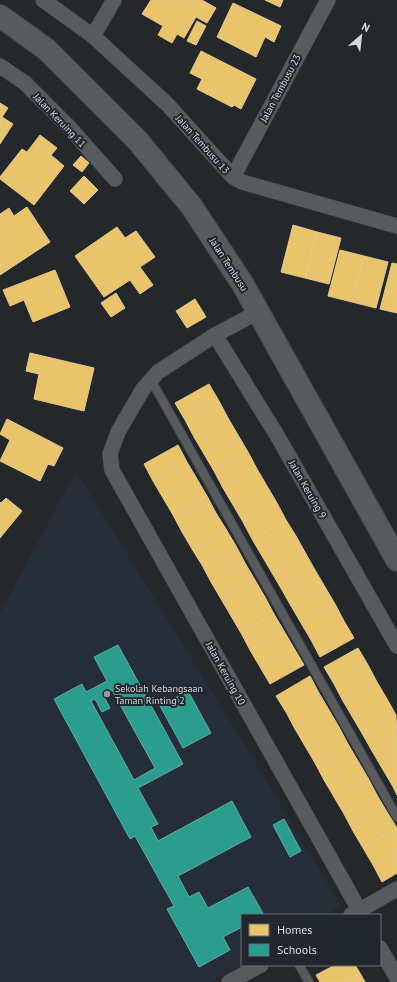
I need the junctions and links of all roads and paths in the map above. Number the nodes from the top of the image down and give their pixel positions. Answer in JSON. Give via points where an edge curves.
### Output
{"nodes":[{"id":1,"x":43,"y":0,"type":"edge"},
{"id":2,"x":114,"y":0,"type":"edge"},
{"id":3,"x":328,"y":0,"type":"edge"},
{"id":4,"x":0,"y":16,"type":"edge"},
{"id":5,"x":93,"y":36,"type":"junction"},
{"id":6,"x":0,"y":66,"type":"edge"},
{"id":7,"x":233,"y":177,"type":"junction"},
{"id":8,"x":115,"y":179,"type":"dead end"},
{"id":9,"x":397,"y":226,"type":"edge"},
{"id":10,"x":258,"y":312,"type":"junction"},
{"id":11,"x":215,"y":335,"type":"junction"},
{"id":12,"x":151,"y":380,"type":"junction"},
{"id":13,"x":397,"y":560,"type":"edge"},
{"id":14,"x":397,"y":646,"type":"edge"},
{"id":15,"x":397,"y":817,"type":"edge"},
{"id":16,"x":397,"y":889,"type":"edge"},
{"id":17,"x":357,"y":913,"type":"edge"},
{"id":18,"x":381,"y":950,"type":"edge"},
{"id":19,"x":259,"y":966,"type":"edge"},
{"id":20,"x":301,"y":966,"type":"edge"},
{"id":21,"x":397,"y":978,"type":"edge"},
{"id":22,"x":229,"y":982,"type":"edge"},
{"id":23,"x":309,"y":982,"type":"edge"}],
"edges":[{"from":1,"to":5,"type":"street","name":"Jalan Tembusu 13"},
{"from":2,"to":5,"type":"street"},
{"from":3,"to":7,"type":"street","name":"Jalan Tembusu 23"},
{"from":4,"to":10,"type":"street","name":"Jalan Tembusu","via":[[46,49],[138,141],[192,207]]},
{"from":5,"to":7,"type":"street","name":"Jalan Tembusu 13","via":[[168,105]]},
{"from":6,"to":8,"type":"street","name":"Jalan Keruing 11","via":[[25,83],[69,127]]},
{"from":7,"to":9,"type":"street","name":"Jalan Tembusu 13","via":[[242,182]]},
{"from":10,"to":11,"type":"street"},
{"from":10,"to":13,"type":"street","name":"Jalan Tembusu"},
{"from":11,"to":12,"type":"street","via":[[158,372]]},
{"from":11,"to":14,"type":"street","name":"Jalan Keruing 9","via":[[278,437]]},
{"from":12,"to":15,"type":"lane"},
{"from":12,"to":17,"type":"street","name":"Jalan Keruing 10","via":[[118,432],[110,454],[112,470]]},
{"from":16,"to":17,"type":"street"},
{"from":18,"to":21,"type":"street"},
{"from":19,"to":22,"type":"street"},
{"from":20,"to":23,"type":"lane"}]}
